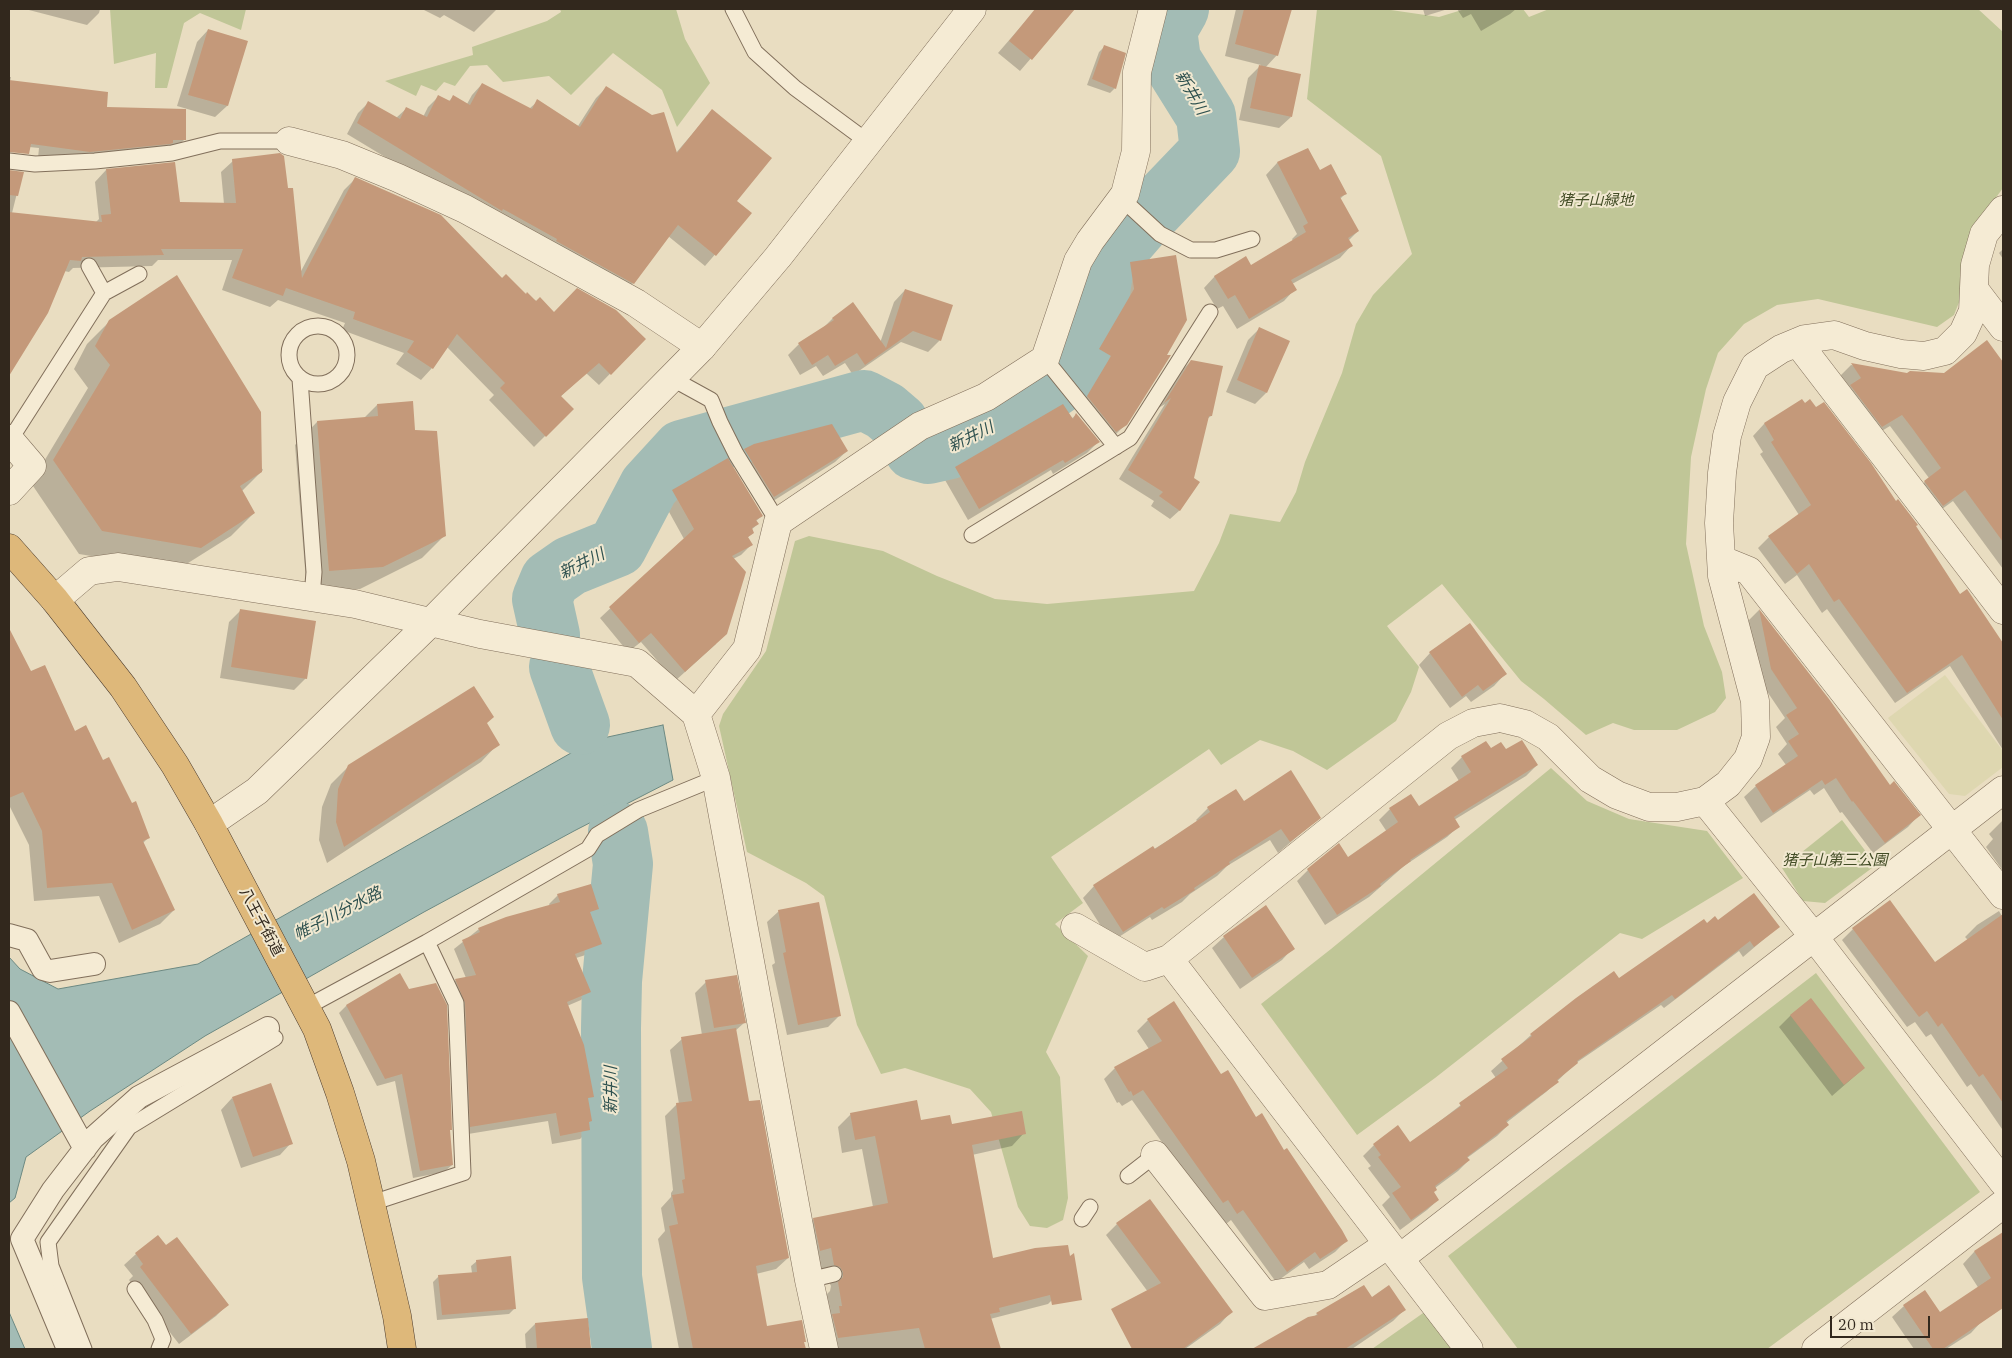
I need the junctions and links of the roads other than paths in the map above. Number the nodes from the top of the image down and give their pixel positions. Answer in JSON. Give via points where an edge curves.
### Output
{"nodes":[{"id":1,"x":733,"y":9,"type":"edge"},
{"id":2,"x":972,"y":9,"type":"edge"},
{"id":3,"x":1153,"y":9,"type":"edge"},
{"id":4,"x":289,"y":140,"type":"joint"},
{"id":5,"x":868,"y":142,"type":"junction"},
{"id":6,"x":9,"y":161,"type":"edge"},
{"id":7,"x":1121,"y":198,"type":"junction"},
{"id":8,"x":2003,"y":210,"type":"edge"},
{"id":9,"x":1252,"y":239,"type":"dead end"},
{"id":10,"x":89,"y":266,"type":"dead end"},
{"id":11,"x":139,"y":274,"type":"dead end"},
{"id":12,"x":1974,"y":289,"type":"junction"},
{"id":13,"x":104,"y":292,"type":"junction"},
{"id":14,"x":1210,"y":312,"type":"dead end"},
{"id":15,"x":2003,"y":327,"type":"edge"},
{"id":16,"x":1798,"y":343,"type":"junction"},
{"id":17,"x":702,"y":347,"type":"junction"},
{"id":18,"x":1045,"y":359,"type":"junction"},
{"id":19,"x":671,"y":378,"type":"junction"},
{"id":20,"x":300,"y":379,"type":"dead end"},
{"id":21,"x":9,"y":439,"type":"edge"},
{"id":22,"x":1116,"y":447,"type":"junction"},
{"id":23,"x":9,"y":492,"type":"edge"},
{"id":24,"x":778,"y":522,"type":"junction"},
{"id":25,"x":972,"y":535,"type":"dead end"},
{"id":26,"x":9,"y":548,"type":"edge"},
{"id":27,"x":1722,"y":560,"type":"junction"},
{"id":28,"x":312,"y":597,"type":"junction"},
{"id":29,"x":55,"y":600,"type":"junction"},
{"id":30,"x":2003,"y":610,"type":"edge"},
{"id":31,"x":432,"y":621,"type":"junction"},
{"id":32,"x":696,"y":714,"type":"junction"},
{"id":33,"x":716,"y":778,"type":"junction"},
{"id":34,"x":2003,"y":790,"type":"edge"},
{"id":35,"x":1705,"y":801,"type":"junction"},
{"id":36,"x":209,"y":824,"type":"junction"},
{"id":37,"x":1953,"y":829,"type":"junction"},
{"id":38,"x":2003,"y":895,"type":"edge"},
{"id":39,"x":1075,"y":927,"type":"dead end"},
{"id":40,"x":9,"y":935,"type":"edge"},
{"id":41,"x":1814,"y":937,"type":"junction"},
{"id":42,"x":427,"y":942,"type":"junction"},
{"id":43,"x":1168,"y":959,"type":"junction"},
{"id":44,"x":94,"y":964,"type":"dead end"},
{"id":45,"x":300,"y":998,"type":"junction"},
{"id":46,"x":9,"y":1012,"type":"edge"},
{"id":47,"x":271,"y":1033,"type":"joint"},
{"id":48,"x":81,"y":1142,"type":"junction"},
{"id":49,"x":1155,"y":1155,"type":"joint"},
{"id":50,"x":1128,"y":1176,"type":"dead end"},
{"id":51,"x":2003,"y":1182,"type":"edge"},
{"id":52,"x":372,"y":1204,"type":"junction"},
{"id":53,"x":2003,"y":1204,"type":"edge"},
{"id":54,"x":15,"y":1241,"type":"edge"},
{"id":55,"x":1394,"y":1251,"type":"junction"},
{"id":56,"x":136,"y":1289,"type":"dead end"},
{"id":57,"x":68,"y":1349,"type":"edge"},
{"id":58,"x":84,"y":1349,"type":"edge"},
{"id":59,"x":159,"y":1349,"type":"edge"},
{"id":60,"x":402,"y":1349,"type":"edge"},
{"id":61,"x":824,"y":1349,"type":"edge"},
{"id":62,"x":1469,"y":1349,"type":"edge"},
{"id":63,"x":1816,"y":1349,"type":"edge"}],
"edges":[{"from":1,"to":5,"type":"lane","via":[[755,52],[795,88]]},
{"from":2,"to":5,"type":"street"},
{"from":3,"to":7,"type":"street","via":[[1137,72],[1136,151],[1125,194]]},
{"from":4,"to":6,"type":"lane","via":[[220,141],[172,153],[95,161],[35,164]]},
{"from":4,"to":17,"type":"street","via":[[342,155],[465,209],[636,303]]},
{"from":5,"to":17,"type":"street"},
{"from":7,"to":9,"type":"lane","via":[[1160,234],[1191,250],[1216,250]]},
{"from":7,"to":18,"type":"street","via":[[1078,261]]},
{"from":8,"to":12,"type":"street","via":[[1984,234],[1975,265]]},
{"from":10,"to":13,"type":"lane"},
{"from":11,"to":13,"type":"lane"},
{"from":12,"to":15,"type":"street"},
{"from":12,"to":16,"type":"street","via":[[1973,311],[1963,333],[1945,350],[1924,356],[1901,354],[1834,335]]},
{"from":13,"to":21,"type":"lane"},
{"from":14,"to":22,"type":"lane","via":[[1130,438]]},
{"from":16,"to":27,"type":"street","via":[[1780,349],[1755,366],[1736,402],[1722,473],[1719,523]]},
{"from":16,"to":30,"type":"street"},
{"from":17,"to":19,"type":"street"},
{"from":18,"to":22,"type":"lane"},
{"from":18,"to":24,"type":"street","via":[[986,396],[920,426]]},
{"from":19,"to":24,"type":"lane","via":[[711,400],[736,454]]},
{"from":19,"to":31,"type":"street"},
{"from":20,"to":28,"type":"lane","via":[[314,572]]},
{"from":21,"to":23,"type":"street","via":[[32,466]]},
{"from":22,"to":25,"type":"lane"},
{"from":24,"to":32,"type":"street","via":[[747,649]]},
{"from":26,"to":29,"type":"highway","name":"八王子街道"},
{"from":27,"to":35,"type":"street","via":[[1722,576],[1755,701],[1756,737],[1748,758],[1728,784]]},
{"from":27,"to":37,"type":"street","via":[[1749,570]]},
{"from":28,"to":29,"type":"street","via":[[118,567],[89,571]]},
{"from":28,"to":31,"type":"street"},
{"from":29,"to":36,"type":"highway","name":"八王子街道","via":[[123,687],[176,765]]},
{"from":31,"to":32,"type":"street","via":[[480,634],[637,663]]},
{"from":31,"to":36,"type":"street","via":[[257,791]]},
{"from":32,"to":33,"type":"street"},
{"from":33,"to":42,"type":"lane","via":[[638,810],[597,835],[588,849]]},
{"from":33,"to":61,"type":"street","via":[[821,1277]]},
{"from":34,"to":37,"type":"street"},
{"from":35,"to":41,"type":"street"},
{"from":35,"to":43,"type":"street","via":[[1677,807],[1649,807],[1617,795],[1590,779],[1548,736],[1525,724],[1500,718],[1473,723],[1448,736]]},
{"from":36,"to":45,"type":"highway","name":"八王子街道"},
{"from":37,"to":38,"type":"street"},
{"from":37,"to":41,"type":"street"},
{"from":39,"to":43,"type":"street","via":[[1146,967]]},
{"from":40,"to":44,"type":"street","via":[[27,940],[43,969],[50,971]]},
{"from":41,"to":51,"type":"street"},
{"from":41,"to":55,"type":"street"},
{"from":42,"to":45,"type":"lane"},
{"from":42,"to":52,"type":"lane","via":[[456,1003],[463,1173]]},
{"from":43,"to":55,"type":"street"},
{"from":45,"to":52,"type":"highway","name":"八王子街道","via":[[317,1029],[340,1093]]},
{"from":46,"to":48,"type":"street"},
{"from":47,"to":48,"type":"street","via":[[139,1097],[93,1138]]},
{"from":47,"to":58,"type":"lane","via":[[129,1127],[48,1242],[51,1266]]},
{"from":48,"to":54,"type":"street","via":[[53,1190]]},
{"from":49,"to":50,"type":"lane"},
{"from":49,"to":55,"type":"street","via":[[1265,1296],[1328,1285]]},
{"from":52,"to":60,"type":"highway","name":"八王子街道"},
{"from":53,"to":63,"type":"street"},
{"from":54,"to":57,"type":"street"},
{"from":55,"to":62,"type":"street"},
{"from":56,"to":59,"type":"lane","via":[[164,1339]]}]}
